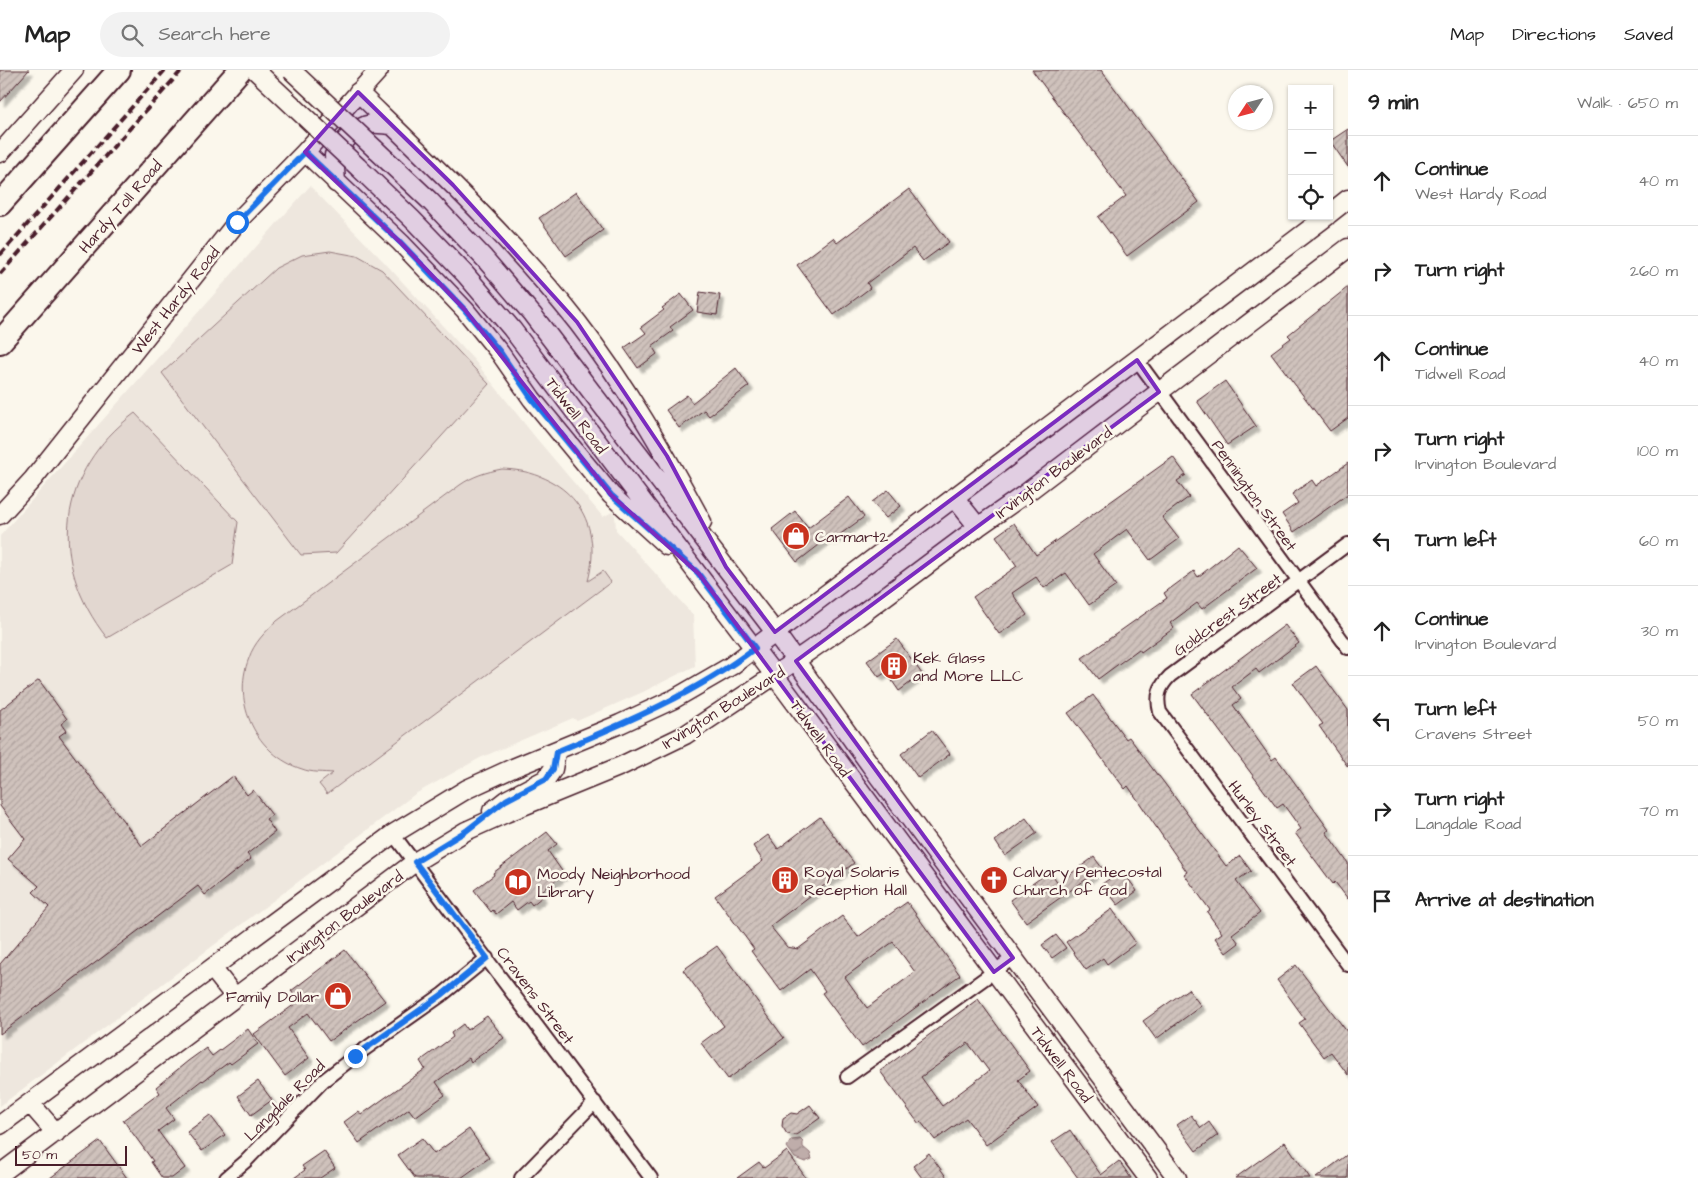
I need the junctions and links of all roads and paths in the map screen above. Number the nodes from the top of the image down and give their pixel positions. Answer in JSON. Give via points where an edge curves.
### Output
{"nodes":[{"id":1,"x":74,"y":70,"type":"edge"},
{"id":2,"x":119,"y":70,"type":"edge"},
{"id":3,"x":240,"y":70,"type":"edge"},
{"id":4,"x":255,"y":70,"type":"edge"},
{"id":5,"x":291,"y":70,"type":"edge"},
{"id":6,"x":379,"y":70,"type":"edge"},
{"id":7,"x":358,"y":92,"type":"junction"},
{"id":8,"x":392,"y":125,"type":"junction"},
{"id":9,"x":0,"y":152,"type":"edge"},
{"id":10,"x":305,"y":152,"type":"junction"},
{"id":11,"x":336,"y":183,"type":"junction"},
{"id":12,"x":1348,"y":199,"type":"edge"},
{"id":13,"x":0,"y":204,"type":"edge"},
{"id":14,"x":1333,"y":211,"type":"edge"},
{"id":15,"x":1321,"y":220,"type":"edge"},
{"id":16,"x":1348,"y":248,"type":"edge"},
{"id":17,"x":0,"y":342,"type":"edge"},
{"id":18,"x":1136,"y":360,"type":"junction"},
{"id":19,"x":1159,"y":392,"type":"junction"},
{"id":20,"x":954,"y":497,"type":"junction"},
{"id":21,"x":0,"y":515,"type":"edge"},
{"id":22,"x":978,"y":527,"type":"junction"},
{"id":23,"x":1348,"y":544,"type":"edge"},
{"id":24,"x":726,"y":567,"type":"junction"},
{"id":25,"x":697,"y":572,"type":"junction"},
{"id":26,"x":1298,"y":581,"type":"junction"},
{"id":27,"x":775,"y":632,"type":"junction"},
{"id":28,"x":755,"y":648,"type":"junction"},
{"id":29,"x":1348,"y":648,"type":"edge"},
{"id":30,"x":796,"y":661,"type":"junction"},
{"id":31,"x":775,"y":676,"type":"junction"},
{"id":32,"x":1157,"y":697,"type":"joint"},
{"id":33,"x":556,"y":752,"type":"junction"},
{"id":34,"x":914,"y":822,"type":"junction"},
{"id":35,"x":466,"y":831,"type":"junction"},
{"id":36,"x":392,"y":834,"type":"junction"},
{"id":37,"x":894,"y":836,"type":"junction"},
{"id":38,"x":415,"y":862,"type":"junction"},
{"id":39,"x":487,"y":958,"type":"junction"},
{"id":40,"x":1013,"y":958,"type":"junction"},
{"id":41,"x":1348,"y":965,"type":"edge"},
{"id":42,"x":212,"y":968,"type":"junction"},
{"id":43,"x":994,"y":972,"type":"junction"},
{"id":44,"x":235,"y":997,"type":"junction"},
{"id":45,"x":847,"y":1077,"type":"dead end"},
{"id":46,"x":595,"y":1102,"type":"junction"},
{"id":47,"x":30,"y":1103,"type":"junction"},
{"id":48,"x":0,"y":1125,"type":"edge"},
{"id":49,"x":56,"y":1133,"type":"junction"},
{"id":50,"x":0,"y":1174,"type":"edge"},
{"id":51,"x":226,"y":1178,"type":"edge"},
{"id":52,"x":521,"y":1178,"type":"edge"},
{"id":53,"x":651,"y":1178,"type":"edge"},
{"id":54,"x":1148,"y":1178,"type":"edge"},
{"id":55,"x":1177,"y":1178,"type":"edge"}],
"edges":[{"from":1,"to":9,"type":"main road"},
{"from":2,"to":13,"type":"highway"},
{"from":3,"to":17,"type":"highway","name":"Hardy Toll Road"},
{"from":4,"to":25,"type":"main road","name":"Tidwell Road","bridge":true,"via":[[412,219],[512,329]]},
{"from":5,"to":24,"type":"main road","name":"Tidwell Road","bridge":true,"via":[[484,258],[532,314]]},
{"from":6,"to":7,"type":"main road","name":"West Hardy Road"},
{"from":7,"to":8,"type":"main road"},
{"from":7,"to":10,"type":"main road","name":"West Hardy Road"},
{"from":8,"to":11,"type":"main road","via":[[372,124],[359,128],[343,143],[334,154]]},
{"from":8,"to":24,"type":"main road","via":[[525,262],[579,325],[658,440]]},
{"from":10,"to":11,"type":"main road"},
{"from":10,"to":21,"type":"main road","name":"West Hardy Road","via":[[237,222],[33,479]]},
{"from":11,"to":25,"type":"main road","via":[[401,243],[465,310],[500,352],[532,399],[611,495]]},
{"from":12,"to":14,"type":"main road","name":"Irvington Boulevard"},
{"from":15,"to":18,"type":"main road","name":"Irvington Boulevard"},
{"from":16,"to":19,"type":"main road","name":"Irvington Boulevard"},
{"from":18,"to":19,"type":"street","name":"Pennington Street"},
{"from":18,"to":20,"type":"main road","name":"Irvington Boulevard"},
{"from":19,"to":22,"type":"main road","name":"Irvington Boulevard"},
{"from":19,"to":26,"type":"street","name":"Pennington Street"},
{"from":20,"to":22,"type":"main road"},
{"from":20,"to":27,"type":"main road","name":"Irvington Boulevard"},
{"from":22,"to":30,"type":"main road","name":"Irvington Boulevard"},
{"from":23,"to":26,"type":"street","name":"Goldcrest Street"},
{"from":24,"to":27,"type":"main road","name":"Tidwell Road"},
{"from":25,"to":28,"type":"main road","name":"Tidwell Road"},
{"from":26,"to":29,"type":"street","name":"Pennington Street"},
{"from":26,"to":32,"type":"street","name":"Goldcrest Street","via":[[1170,676],[1162,684]]},
{"from":27,"to":28,"type":"main road","name":"Irvington Boulevard"},
{"from":27,"to":30,"type":"main road","name":"Tidwell Road"},
{"from":28,"to":31,"type":"main road","name":"Tidwell Road"},
{"from":28,"to":33,"type":"main road","name":"Irvington Boulevard","via":[[674,699]]},
{"from":30,"to":31,"type":"main road","name":"Irvington Boulevard"},
{"from":30,"to":34,"type":"main road","name":"Tidwell Road"},
{"from":31,"to":35,"type":"main road","name":"Irvington Boulevard","via":[[684,735],[620,766]]},
{"from":31,"to":37,"type":"main road","name":"Tidwell Road"},
{"from":32,"to":41,"type":"street","name":"Hurley Street","via":[[1160,712]]},
{"from":33,"to":35,"type":"main road","via":[[553,769],[546,779],[506,800]]},
{"from":33,"to":36,"type":"main road","name":"Irvington Boulevard","via":[[467,789]]},
{"from":34,"to":37,"type":"main road"},
{"from":34,"to":40,"type":"main road","name":"Tidwell Road"},
{"from":35,"to":38,"type":"main road","name":"Irvington Boulevard"},
{"from":36,"to":38,"type":"street","name":"Cravens Street"},
{"from":36,"to":42,"type":"main road","name":"Irvington Boulevard"},
{"from":37,"to":43,"type":"main road","name":"Tidwell Road"},
{"from":38,"to":39,"type":"street","name":"Cravens Street"},
{"from":38,"to":44,"type":"main road","name":"Irvington Boulevard"},
{"from":39,"to":46,"type":"street","name":"Cravens Street"},
{"from":39,"to":51,"type":"street","name":"Langdale Road","via":[[323,1081]]},
{"from":40,"to":43,"type":"street"},
{"from":40,"to":55,"type":"main road","name":"Tidwell Road"},
{"from":42,"to":44,"type":"main road"},
{"from":42,"to":47,"type":"main road","name":"Irvington Boulevard"},
{"from":43,"to":45,"type":"street"},
{"from":43,"to":54,"type":"main road","name":"Tidwell Road"},
{"from":44,"to":49,"type":"main road","name":"Irvington Boulevard"},
{"from":46,"to":52,"type":"street"},
{"from":46,"to":53,"type":"street","name":"Cravens Street"},
{"from":47,"to":48,"type":"main road","name":"Irvington Boulevard"},
{"from":47,"to":49,"type":"main road"},
{"from":49,"to":50,"type":"main road","name":"Irvington Boulevard"}]}
